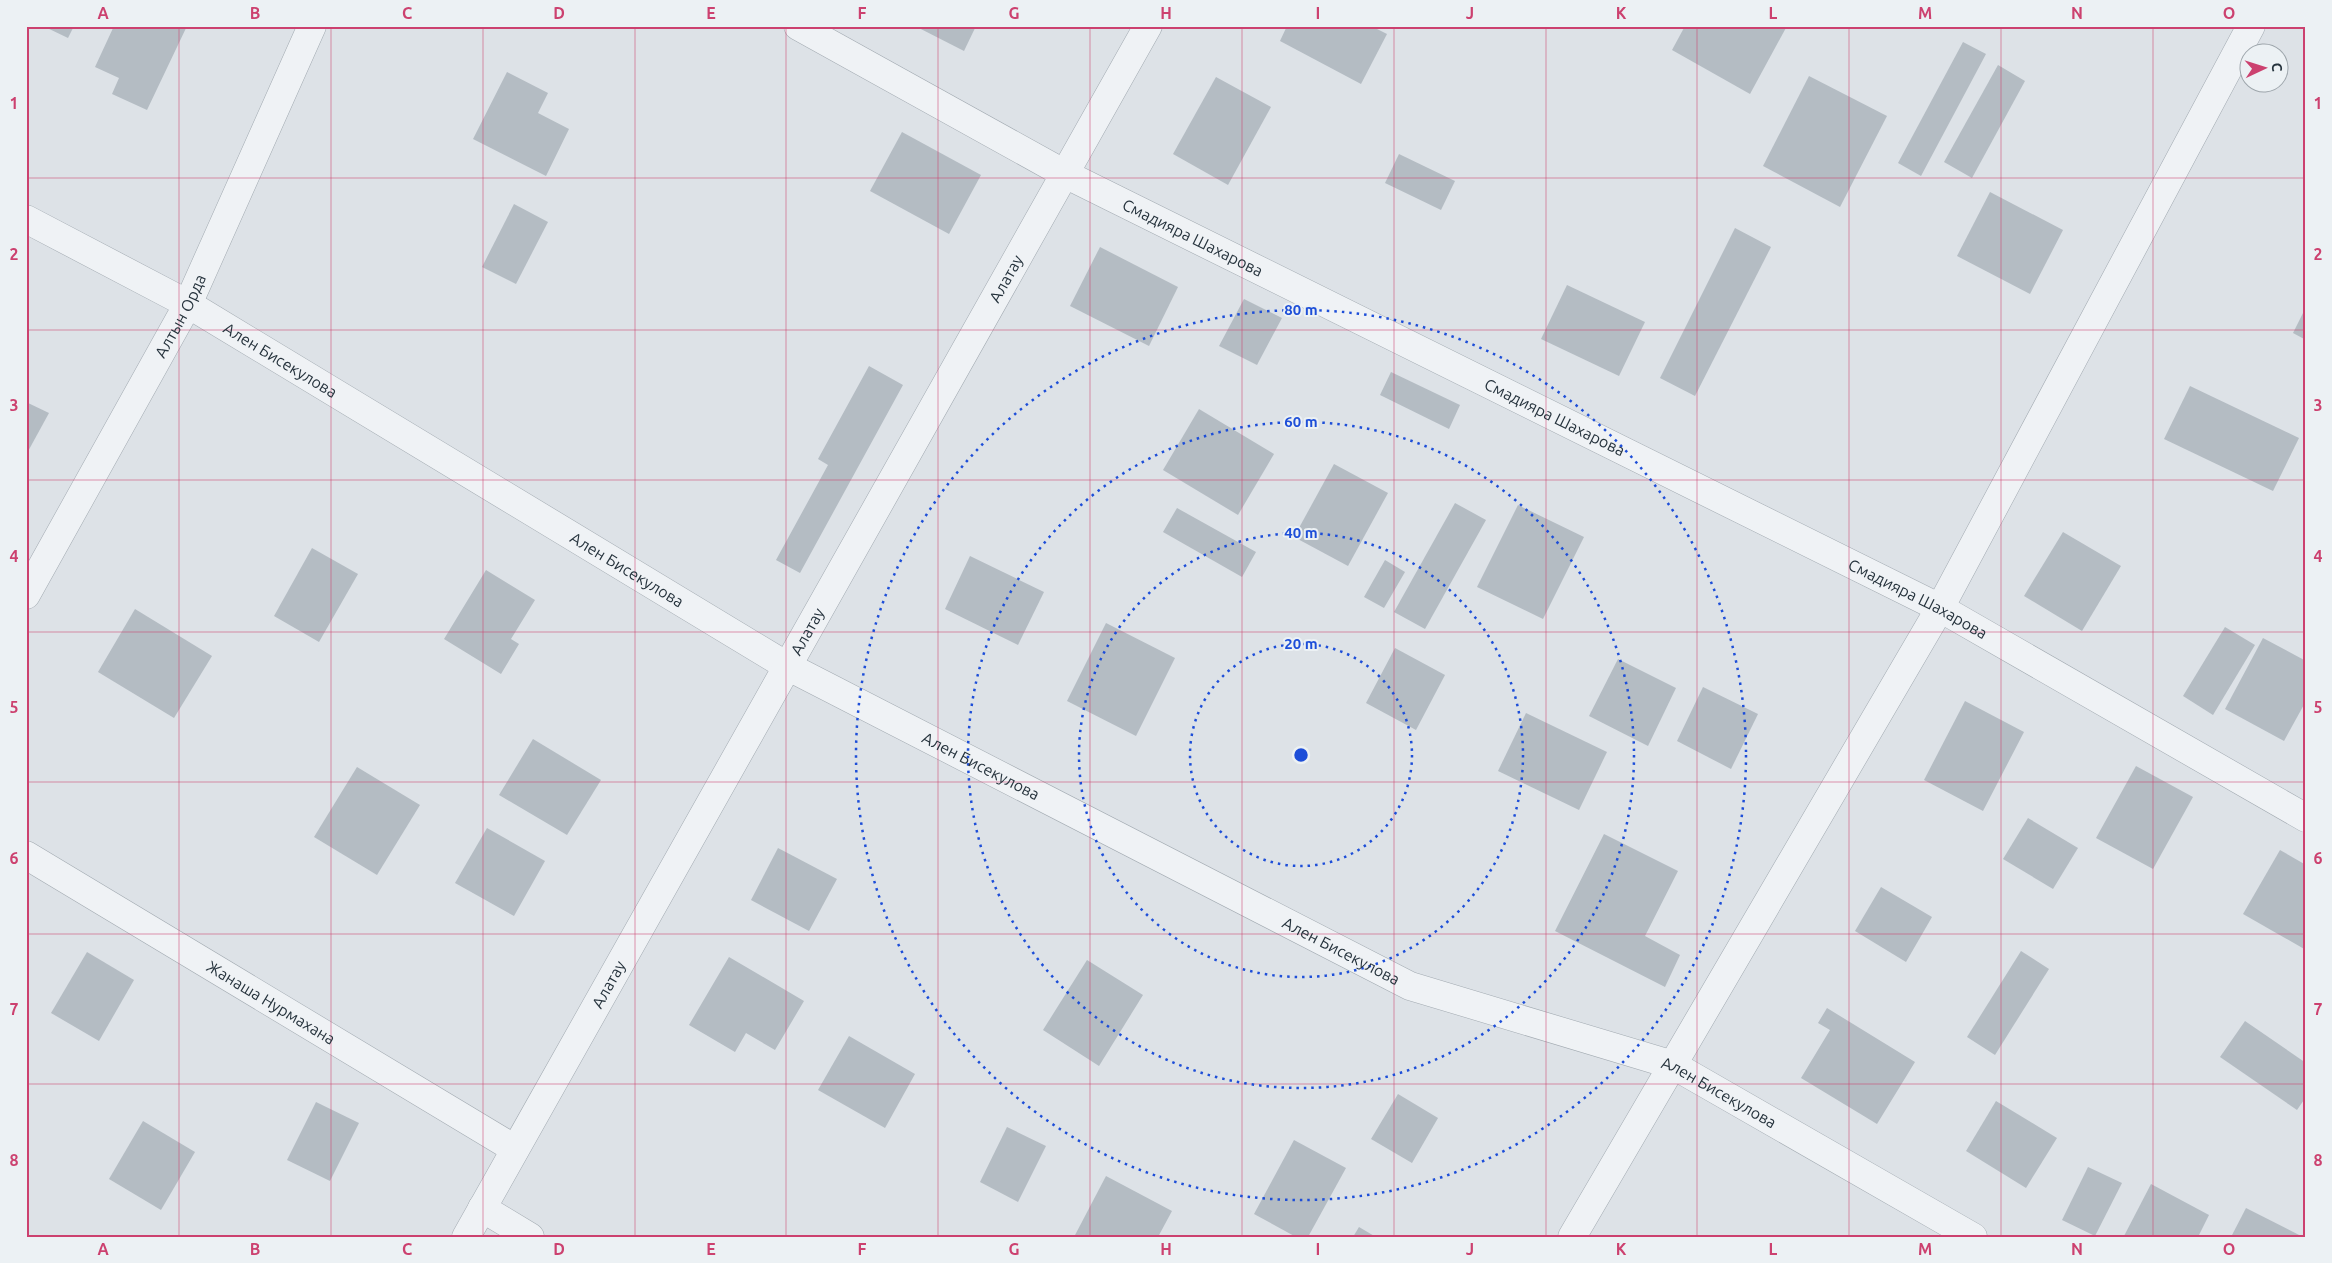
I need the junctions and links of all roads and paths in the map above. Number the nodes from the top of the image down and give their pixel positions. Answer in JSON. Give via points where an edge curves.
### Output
{"nodes":[{"id":1,"x":312,"y":26,"type":"edge"},
{"id":2,"x":798,"y":26,"type":"edge"},
{"id":3,"x":1148,"y":26,"type":"edge"},
{"id":4,"x":2252,"y":26,"type":"edge"},
{"id":5,"x":1065,"y":174,"type":"junction"},
{"id":6,"x":26,"y":219,"type":"edge"},
{"id":7,"x":188,"y":304,"type":"junction"},
{"id":8,"x":26,"y":594,"type":"edge"},
{"id":9,"x":1940,"y":608,"type":"junction"},
{"id":10,"x":787,"y":666,"type":"junction"},
{"id":11,"x":2306,"y":818,"type":"edge"},
{"id":12,"x":26,"y":855,"type":"edge"},
{"id":13,"x":1672,"y":1065,"type":"junction"},
{"id":14,"x":516,"y":1149,"type":"junction"},
{"id":15,"x":482,"y":1208,"type":"junction"},
{"id":16,"x":466,"y":1237,"type":"edge"},
{"id":17,"x":530,"y":1237,"type":"edge"},
{"id":18,"x":1572,"y":1237,"type":"edge"},
{"id":19,"x":1973,"y":1237,"type":"edge"}],
"edges":[{"from":1,"to":7,"type":"street","name":"Алтын Орда"},
{"from":2,"to":5,"type":"street","name":"Смадияра Шахарова"},
{"from":3,"to":5,"type":"street","name":"Алатау"},
{"from":4,"to":9,"type":"street"},
{"from":5,"to":9,"type":"street","name":"Смадияра Шахарова"},
{"from":5,"to":10,"type":"street","name":"Алатау"},
{"from":6,"to":7,"type":"street","name":"Ален Бисекулова"},
{"from":7,"to":8,"type":"street","name":"Алтын Орда"},
{"from":7,"to":10,"type":"street","name":"Ален Бисекулова"},
{"from":9,"to":11,"type":"street","name":"Смадияра Шахарова"},
{"from":9,"to":13,"type":"street"},
{"from":10,"to":13,"type":"street","name":"Ален Бисекулова","via":[[1410,986]]},
{"from":10,"to":14,"type":"street","name":"Алатау"},
{"from":12,"to":14,"type":"street","name":"Жанаша Нурмахана"},
{"from":13,"to":18,"type":"street"},
{"from":13,"to":19,"type":"street","name":"Ален Бисекулова"},
{"from":14,"to":15,"type":"street","name":"Алатау"},
{"from":15,"to":16,"type":"street","name":"Алатау"},
{"from":15,"to":17,"type":"street"}]}
